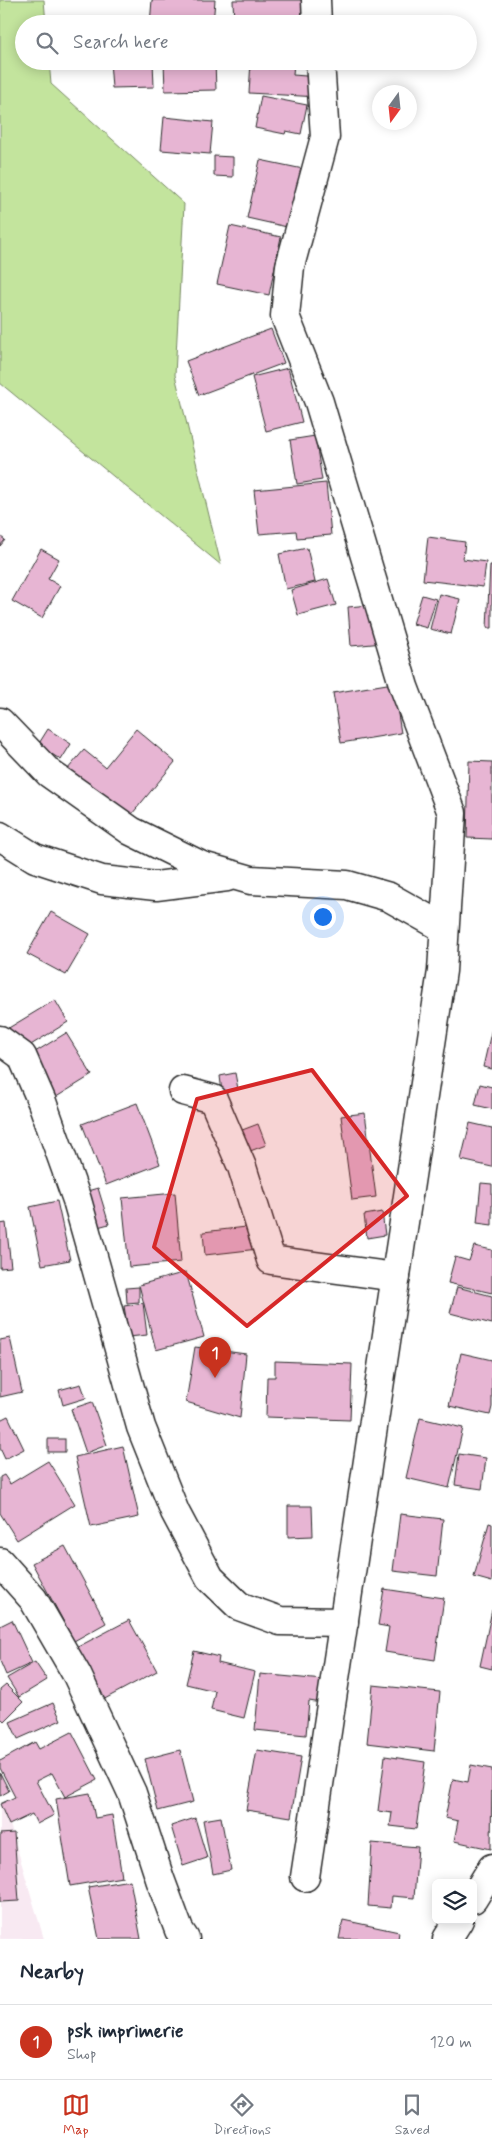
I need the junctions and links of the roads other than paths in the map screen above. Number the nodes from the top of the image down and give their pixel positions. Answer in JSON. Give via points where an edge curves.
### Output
{"nodes":[{"id":1,"x":316,"y":0,"type":"edge"},
{"id":2,"x":317,"y":15,"type":"edge"},
{"id":3,"x":321,"y":70,"type":"edge"},
{"id":4,"x":0,"y":722,"type":"edge"},
{"id":5,"x":0,"y":836,"type":"edge"},
{"id":6,"x":236,"y":876,"type":"junction"},
{"id":7,"x":444,"y":928,"type":"junction"},
{"id":8,"x":0,"y":1040,"type":"edge"},
{"id":9,"x":183,"y":1091,"type":"dead end"},
{"id":10,"x":396,"y":1277,"type":"junction"},
{"id":11,"x":0,"y":1562,"type":"edge"},
{"id":12,"x":344,"y":1622,"type":"junction"},
{"id":13,"x":492,"y":1868,"type":"edge"},
{"id":14,"x":305,"y":1877,"type":"dead end"},
{"id":15,"x":477,"y":1892,"type":"edge"},
{"id":16,"x":456,"y":1924,"type":"edge"},
{"id":17,"x":185,"y":1939,"type":"edge"},
{"id":18,"x":447,"y":1939,"type":"edge"}],
"edges":[{"from":1,"to":2,"type":"street"},
{"from":3,"to":7,"type":"street","via":[[325,138],[290,266],[285,316],[319,402],[404,687],[452,813]]},
{"from":4,"to":6,"type":"street","via":[[49,773],[131,831],[202,866]]},
{"from":5,"to":6,"type":"street","via":[[35,858],[102,880],[156,886]]},
{"from":6,"to":7,"type":"street","via":[[251,880],[347,885],[389,897]]},
{"from":7,"to":10,"type":"street","via":[[442,971]]},
{"from":8,"to":12,"type":"street","via":[[22,1056],[42,1102],[77,1200],[142,1426],[175,1512],[210,1578],[239,1606],[280,1621]]},
{"from":9,"to":10,"type":"street","via":[[213,1099],[242,1166],[271,1260]]},
{"from":10,"to":12,"type":"street"},
{"from":11,"to":17,"type":"street","via":[[33,1599],[77,1675],[132,1793],[160,1880]]},
{"from":12,"to":14,"type":"street"},
{"from":13,"to":15,"type":"street"},
{"from":16,"to":18,"type":"street"}]}
